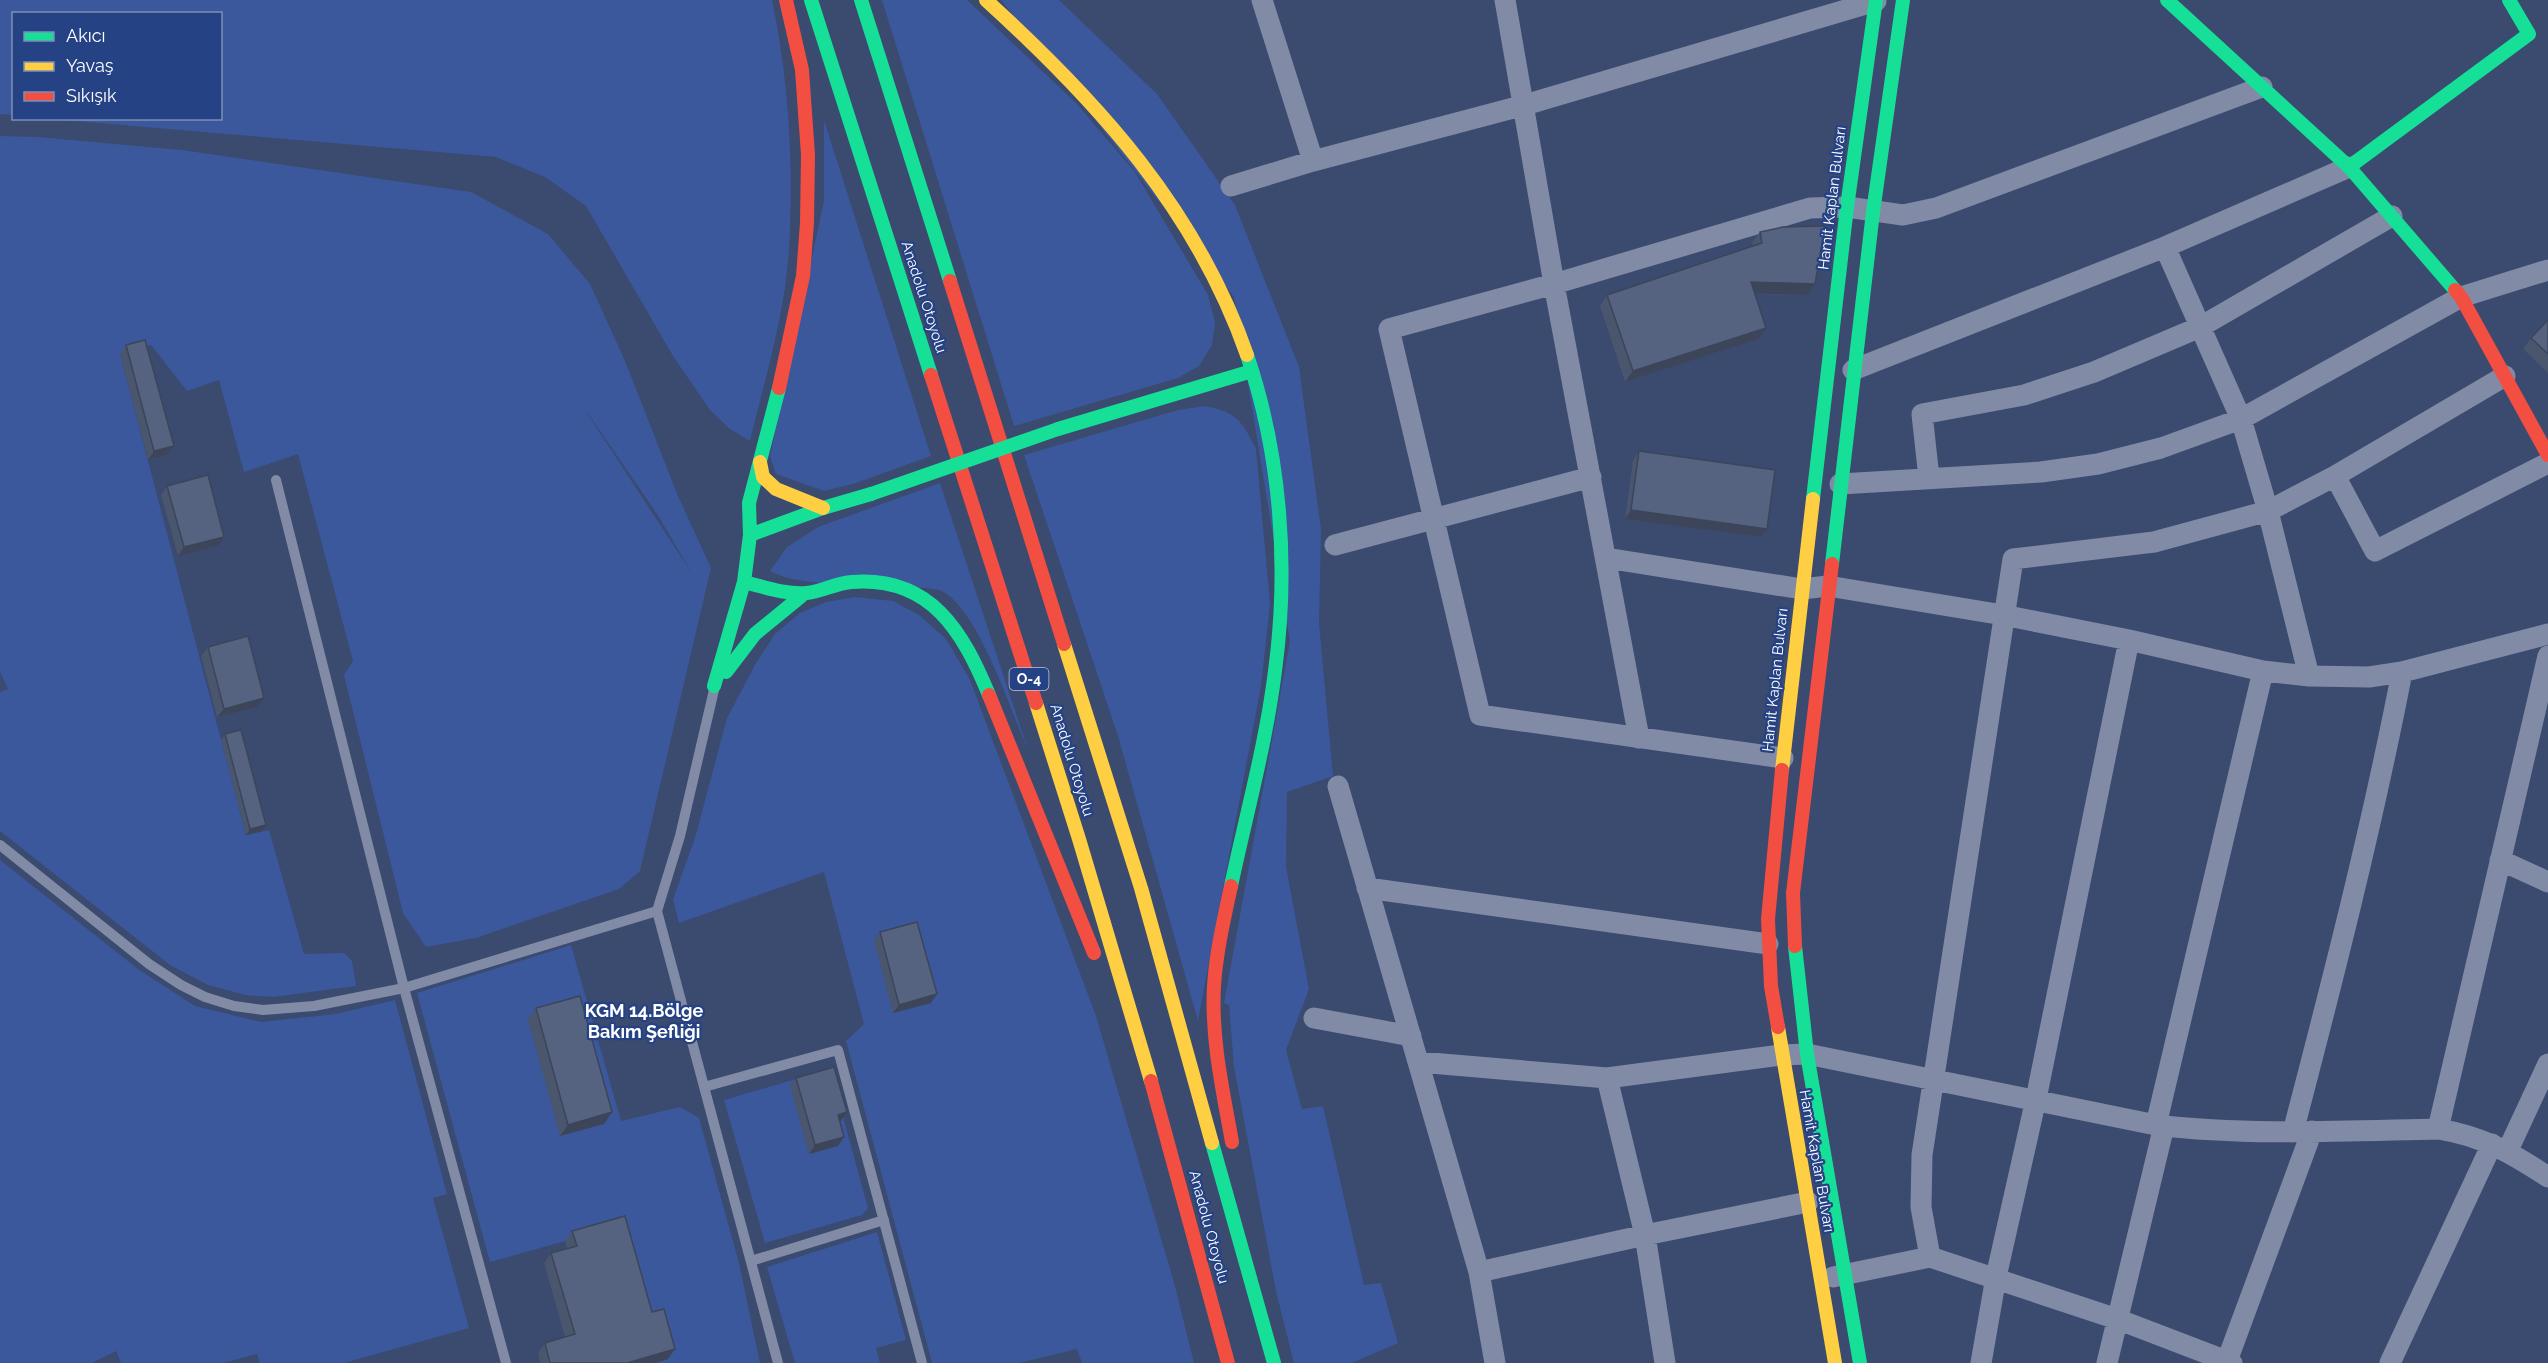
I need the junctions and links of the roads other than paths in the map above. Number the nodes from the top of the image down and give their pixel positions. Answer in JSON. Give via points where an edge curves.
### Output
{"nodes":[{"id":1,"x":786,"y":0,"type":"edge"},
{"id":2,"x":811,"y":0,"type":"edge"},
{"id":3,"x":861,"y":0,"type":"edge"},
{"id":4,"x":986,"y":0,"type":"edge"},
{"id":5,"x":1262,"y":0,"type":"edge"},
{"id":6,"x":1505,"y":0,"type":"edge"},
{"id":7,"x":1903,"y":0,"type":"edge"},
{"id":8,"x":2167,"y":0,"type":"edge"},
{"id":9,"x":2509,"y":0,"type":"edge"},
{"id":10,"x":1876,"y":1,"type":"edge"},
{"id":11,"x":2538,"y":32,"type":"edge"},
{"id":12,"x":2262,"y":87,"type":"junction"},
{"id":13,"x":1525,"y":105,"type":"junction"},
{"id":14,"x":1313,"y":161,"type":"junction"},
{"id":15,"x":2349,"y":167,"type":"junction"},
{"id":16,"x":1231,"y":186,"type":"dead end"},
{"id":17,"x":1846,"y":207,"type":"junction"},
{"id":18,"x":1873,"y":212,"type":"junction"},
{"id":19,"x":2392,"y":216,"type":"junction"},
{"id":20,"x":2165,"y":247,"type":"junction"},
{"id":21,"x":2548,"y":270,"type":"edge"},
{"id":22,"x":1554,"y":284,"type":"junction"},
{"id":23,"x":2462,"y":297,"type":"junction"},
{"id":24,"x":2200,"y":327,"type":"junction"},
{"id":25,"x":1853,"y":369,"type":"junction"},
{"id":26,"x":1252,"y":371,"type":"junction"},
{"id":27,"x":2505,"y":376,"type":"junction"},
{"id":28,"x":2241,"y":418,"type":"junction"},
{"id":29,"x":2548,"y":455,"type":"edge"},
{"id":30,"x":759,"y":462,"type":"junction"},
{"id":31,"x":2548,"y":463,"type":"edge"},
{"id":32,"x":2335,"y":476,"type":"junction"},
{"id":33,"x":1591,"y":477,"type":"junction"},
{"id":34,"x":1929,"y":478,"type":"junction"},
{"id":35,"x":276,"y":480,"type":"dead end"},
{"id":36,"x":1840,"y":484,"type":"junction"},
{"id":37,"x":823,"y":508,"type":"junction"},
{"id":38,"x":2268,"y":511,"type":"junction"},
{"id":39,"x":1434,"y":518,"type":"junction"},
{"id":40,"x":750,"y":535,"type":"junction"},
{"id":41,"x":1335,"y":545,"type":"dead end"},
{"id":42,"x":1606,"y":558,"type":"junction"},
{"id":43,"x":744,"y":582,"type":"junction"},
{"id":44,"x":1828,"y":586,"type":"junction"},
{"id":45,"x":1802,"y":589,"type":"junction"},
{"id":46,"x":805,"y":593,"type":"junction"},
{"id":47,"x":2003,"y":615,"type":"junction"},
{"id":48,"x":2548,"y":634,"type":"edge"},
{"id":49,"x":2129,"y":640,"type":"junction"},
{"id":50,"x":2548,"y":656,"type":"edge"},
{"id":51,"x":2263,"y":671,"type":"junction"},
{"id":52,"x":2402,"y":672,"type":"junction"},
{"id":53,"x":2309,"y":676,"type":"junction"},
{"id":54,"x":714,"y":686,"type":"junction"},
{"id":55,"x":1640,"y":738,"type":"junction"},
{"id":56,"x":1783,"y":758,"type":"junction"},
{"id":57,"x":1338,"y":786,"type":"dead end"},
{"id":58,"x":0,"y":845,"type":"edge"},
{"id":59,"x":2500,"y":860,"type":"junction"},
{"id":60,"x":2548,"y":882,"type":"edge"},
{"id":61,"x":1367,"y":888,"type":"junction"},
{"id":62,"x":657,"y":911,"type":"junction"},
{"id":63,"x":1768,"y":944,"type":"junction"},
{"id":64,"x":1100,"y":968,"type":"dead end"},
{"id":65,"x":404,"y":988,"type":"junction"},
{"id":66,"x":1113,"y":1001,"type":"dead end"},
{"id":67,"x":1314,"y":1018,"type":"dead end"},
{"id":68,"x":1411,"y":1036,"type":"junction"},
{"id":69,"x":1807,"y":1054,"type":"junction"},
{"id":70,"x":1781,"y":1055,"type":"junction"},
{"id":71,"x":1419,"y":1062,"type":"junction"},
{"id":72,"x":2548,"y":1064,"type":"edge"},
{"id":73,"x":1607,"y":1078,"type":"junction"},
{"id":74,"x":1933,"y":1080,"type":"junction"},
{"id":75,"x":704,"y":1087,"type":"junction"},
{"id":76,"x":2036,"y":1099,"type":"junction"},
{"id":77,"x":2160,"y":1125,"type":"junction"},
{"id":78,"x":2438,"y":1129,"type":"junction"},
{"id":79,"x":2303,"y":1132,"type":"junction"},
{"id":80,"x":1170,"y":1144,"type":"junction"},
{"id":81,"x":2500,"y":1147,"type":"junction"},
{"id":82,"x":1233,"y":1152,"type":"dead end"},
{"id":83,"x":2548,"y":1177,"type":"edge"},
{"id":84,"x":1239,"y":1186,"type":"dead end"},
{"id":85,"x":1808,"y":1202,"type":"junction"},
{"id":86,"x":884,"y":1220,"type":"junction"},
{"id":87,"x":1645,"y":1235,"type":"junction"},
{"id":88,"x":1930,"y":1257,"type":"junction"},
{"id":89,"x":751,"y":1261,"type":"junction"},
{"id":90,"x":1479,"y":1272,"type":"junction"},
{"id":91,"x":1845,"y":1275,"type":"junction"},
{"id":92,"x":1995,"y":1277,"type":"junction"},
{"id":93,"x":1822,"y":1280,"type":"junction"},
{"id":94,"x":1258,"y":1301,"type":"junction"},
{"id":95,"x":2117,"y":1319,"type":"junction"},
{"id":96,"x":2230,"y":1362,"type":"edge"},
{"id":97,"x":506,"y":1363,"type":"edge"},
{"id":98,"x":778,"y":1363,"type":"edge"},
{"id":99,"x":922,"y":1363,"type":"edge"},
{"id":100,"x":1228,"y":1363,"type":"edge"},
{"id":101,"x":1274,"y":1363,"type":"edge"},
{"id":102,"x":1495,"y":1363,"type":"edge"},
{"id":103,"x":1665,"y":1363,"type":"edge"},
{"id":104,"x":1835,"y":1363,"type":"edge"},
{"id":105,"x":1860,"y":1363,"type":"edge"},
{"id":106,"x":1981,"y":1363,"type":"edge"},
{"id":107,"x":2107,"y":1363,"type":"edge"},
{"id":108,"x":2390,"y":1363,"type":"edge"}],
"edges":[{"from":1,"to":30,"type":"main road","via":[[802,70],[808,155],[807,223],[794,328]]},
{"from":2,"to":80,"type":"main road","name":"Anadolu Otoyolu","number":"O-4","via":[[1076,827]]},
{"from":3,"to":94,"type":"main road","name":"Anadolu Otoyolu","number":"O-4","via":[[1141,888]]},
{"from":4,"to":26,"type":"main road","via":[[1095,104],[1136,154],[1199,249]]},
{"from":5,"to":14,"type":"street"},
{"from":6,"to":13,"type":"street"},
{"from":7,"to":18,"type":"main road","name":"Hamit Kaplan Bulvarı"},
{"from":8,"to":12,"type":"main road"},
{"from":9,"to":11,"type":"main road"},
{"from":10,"to":13,"type":"street"},
{"from":10,"to":17,"type":"main road","name":"Hamit Kaplan Bulvarı"},
{"from":11,"to":15,"type":"main road"},
{"from":12,"to":15,"type":"main road"},
{"from":12,"to":18,"type":"street","via":[[1956,202],[1903,215]]},
{"from":13,"to":14,"type":"street"},
{"from":13,"to":22,"type":"street"},
{"from":14,"to":16,"type":"street"},
{"from":15,"to":19,"type":"main road"},
{"from":15,"to":20,"type":"street"},
{"from":17,"to":18,"type":"street"},
{"from":17,"to":22,"type":"street","via":[[1810,208]]},
{"from":17,"to":45,"type":"main road","name":"Hamit Kaplan Bulvarı"},
{"from":18,"to":25,"type":"main road","name":"Hamit Kaplan Bulvarı"},
{"from":19,"to":23,"type":"main road"},
{"from":19,"to":24,"type":"street"},
{"from":20,"to":24,"type":"street"},
{"from":20,"to":25,"type":"street"},
{"from":21,"to":23,"type":"street"},
{"from":22,"to":33,"type":"street"},
{"from":22,"to":39,"type":"street","via":[[1389,329]]},
{"from":23,"to":27,"type":"main road"},
{"from":23,"to":28,"type":"street"},
{"from":24,"to":28,"type":"street"},
{"from":24,"to":34,"type":"street","via":[[2060,385],[1922,414]]},
{"from":25,"to":36,"type":"main road","name":"Hamit Kaplan Bulvarı"},
{"from":26,"to":37,"type":"main road","bridge":true,"via":[[1058,429]]},
{"from":26,"to":82,"type":"main road","via":[[1275,485],[1282,602],[1280,647],[1270,704],[1219,944],[1214,986],[1215,1030]]},
{"from":27,"to":29,"type":"main road"},
{"from":27,"to":32,"type":"street"},
{"from":28,"to":34,"type":"street","via":[[2161,448],[2098,464],[2041,472]]},
{"from":28,"to":38,"type":"street"},
{"from":30,"to":37,"type":"main road","via":[[763,477],[776,489]]},
{"from":30,"to":40,"type":"main road","via":[[749,503]]},
{"from":31,"to":32,"type":"street","via":[[2375,551]]},
{"from":32,"to":38,"type":"street"},
{"from":33,"to":39,"type":"street"},
{"from":33,"to":42,"type":"street"},
{"from":34,"to":36,"type":"street"},
{"from":35,"to":65,"type":"lane"},
{"from":36,"to":44,"type":"main road","name":"Hamit Kaplan Bulvarı"},
{"from":37,"to":40,"type":"main road"},
{"from":38,"to":47,"type":"street","via":[[2154,542],[2013,559]]},
{"from":38,"to":53,"type":"street"},
{"from":39,"to":41,"type":"street"},
{"from":39,"to":55,"type":"street","via":[[1480,715]]},
{"from":40,"to":43,"type":"main road"},
{"from":42,"to":45,"type":"street"},
{"from":42,"to":55,"type":"street"},
{"from":43,"to":46,"type":"main road"},
{"from":43,"to":54,"type":"main road"},
{"from":44,"to":45,"type":"street"},
{"from":44,"to":47,"type":"street"},
{"from":44,"to":69,"type":"main road","name":"Hamit Kaplan Bulvarı","via":[[1793,892],[1793,931]]},
{"from":45,"to":56,"type":"main road","name":"Hamit Kaplan Bulvarı"},
{"from":46,"to":54,"type":"main road","via":[[755,634]]},
{"from":46,"to":64,"type":"main road","via":[[843,583],[894,586],[918,595],[940,610],[957,630],[989,693]]},
{"from":47,"to":49,"type":"street"},
{"from":47,"to":74,"type":"street"},
{"from":48,"to":52,"type":"street"},
{"from":49,"to":51,"type":"street"},
{"from":49,"to":76,"type":"street"},
{"from":50,"to":59,"type":"street"},
{"from":51,"to":53,"type":"street"},
{"from":51,"to":77,"type":"street"},
{"from":52,"to":53,"type":"street","via":[[2369,677]]},
{"from":52,"to":79,"type":"street"},
{"from":54,"to":62,"type":"lane","via":[[680,836]]},
{"from":55,"to":56,"type":"street"},
{"from":56,"to":63,"type":"main road","name":"Hamit Kaplan Bulvarı"},
{"from":57,"to":61,"type":"street"},
{"from":58,"to":65,"type":"lane","via":[[149,964],[205,997],[234,1006],[288,1009]]},
{"from":59,"to":60,"type":"street"},
{"from":59,"to":78,"type":"street"},
{"from":61,"to":63,"type":"street"},
{"from":61,"to":68,"type":"street"},
{"from":62,"to":65,"type":"lane"},
{"from":62,"to":75,"type":"lane"},
{"from":63,"to":70,"type":"main road","name":"Hamit Kaplan Bulvarı"},
{"from":65,"to":97,"type":"lane"},
{"from":66,"to":80,"type":"main road"},
{"from":67,"to":68,"type":"street"},
{"from":68,"to":71,"type":"street"},
{"from":69,"to":70,"type":"street"},
{"from":69,"to":74,"type":"street"},
{"from":69,"to":91,"type":"main road","name":"Hamit Kaplan Bulvarı"},
{"from":70,"to":73,"type":"street"},
{"from":70,"to":85,"type":"main road","name":"Hamit Kaplan Bulvarı"},
{"from":71,"to":73,"type":"street"},
{"from":71,"to":90,"type":"street"},
{"from":72,"to":81,"type":"street"},
{"from":73,"to":87,"type":"street"},
{"from":74,"to":76,"type":"street"},
{"from":74,"to":88,"type":"street","via":[[1920,1184]]},
{"from":75,"to":86,"type":"lane","via":[[838,1050]]},
{"from":75,"to":89,"type":"lane"},
{"from":76,"to":77,"type":"street"},
{"from":76,"to":92,"type":"street"},
{"from":77,"to":79,"type":"street","via":[[2190,1130]]},
{"from":77,"to":95,"type":"street"},
{"from":78,"to":79,"type":"street"},
{"from":78,"to":81,"type":"street"},
{"from":79,"to":96,"type":"street"},
{"from":80,"to":100,"type":"main road","name":"Anadolu Otoyolu","number":"O-4"},
{"from":81,"to":83,"type":"street"},
{"from":81,"to":108,"type":"street"},
{"from":84,"to":94,"type":"main road"},
{"from":85,"to":87,"type":"street"},
{"from":85,"to":93,"type":"main road","name":"Hamit Kaplan Bulvarı"},
{"from":86,"to":89,"type":"lane"},
{"from":86,"to":99,"type":"lane"},
{"from":87,"to":90,"type":"street"},
{"from":87,"to":103,"type":"street"},
{"from":88,"to":91,"type":"street"},
{"from":88,"to":92,"type":"street"},
{"from":89,"to":98,"type":"lane"},
{"from":90,"to":102,"type":"street"},
{"from":91,"to":93,"type":"street"},
{"from":91,"to":105,"type":"main road","name":"Hamit Kaplan Bulvarı"},
{"from":92,"to":95,"type":"street"},
{"from":92,"to":106,"type":"street"},
{"from":93,"to":104,"type":"main road","name":"Hamit Kaplan Bulvarı"},
{"from":94,"to":101,"type":"main road","name":"Anadolu Otoyolu","number":"O-4"},
{"from":95,"to":96,"type":"street"},
{"from":95,"to":107,"type":"street"}]}
